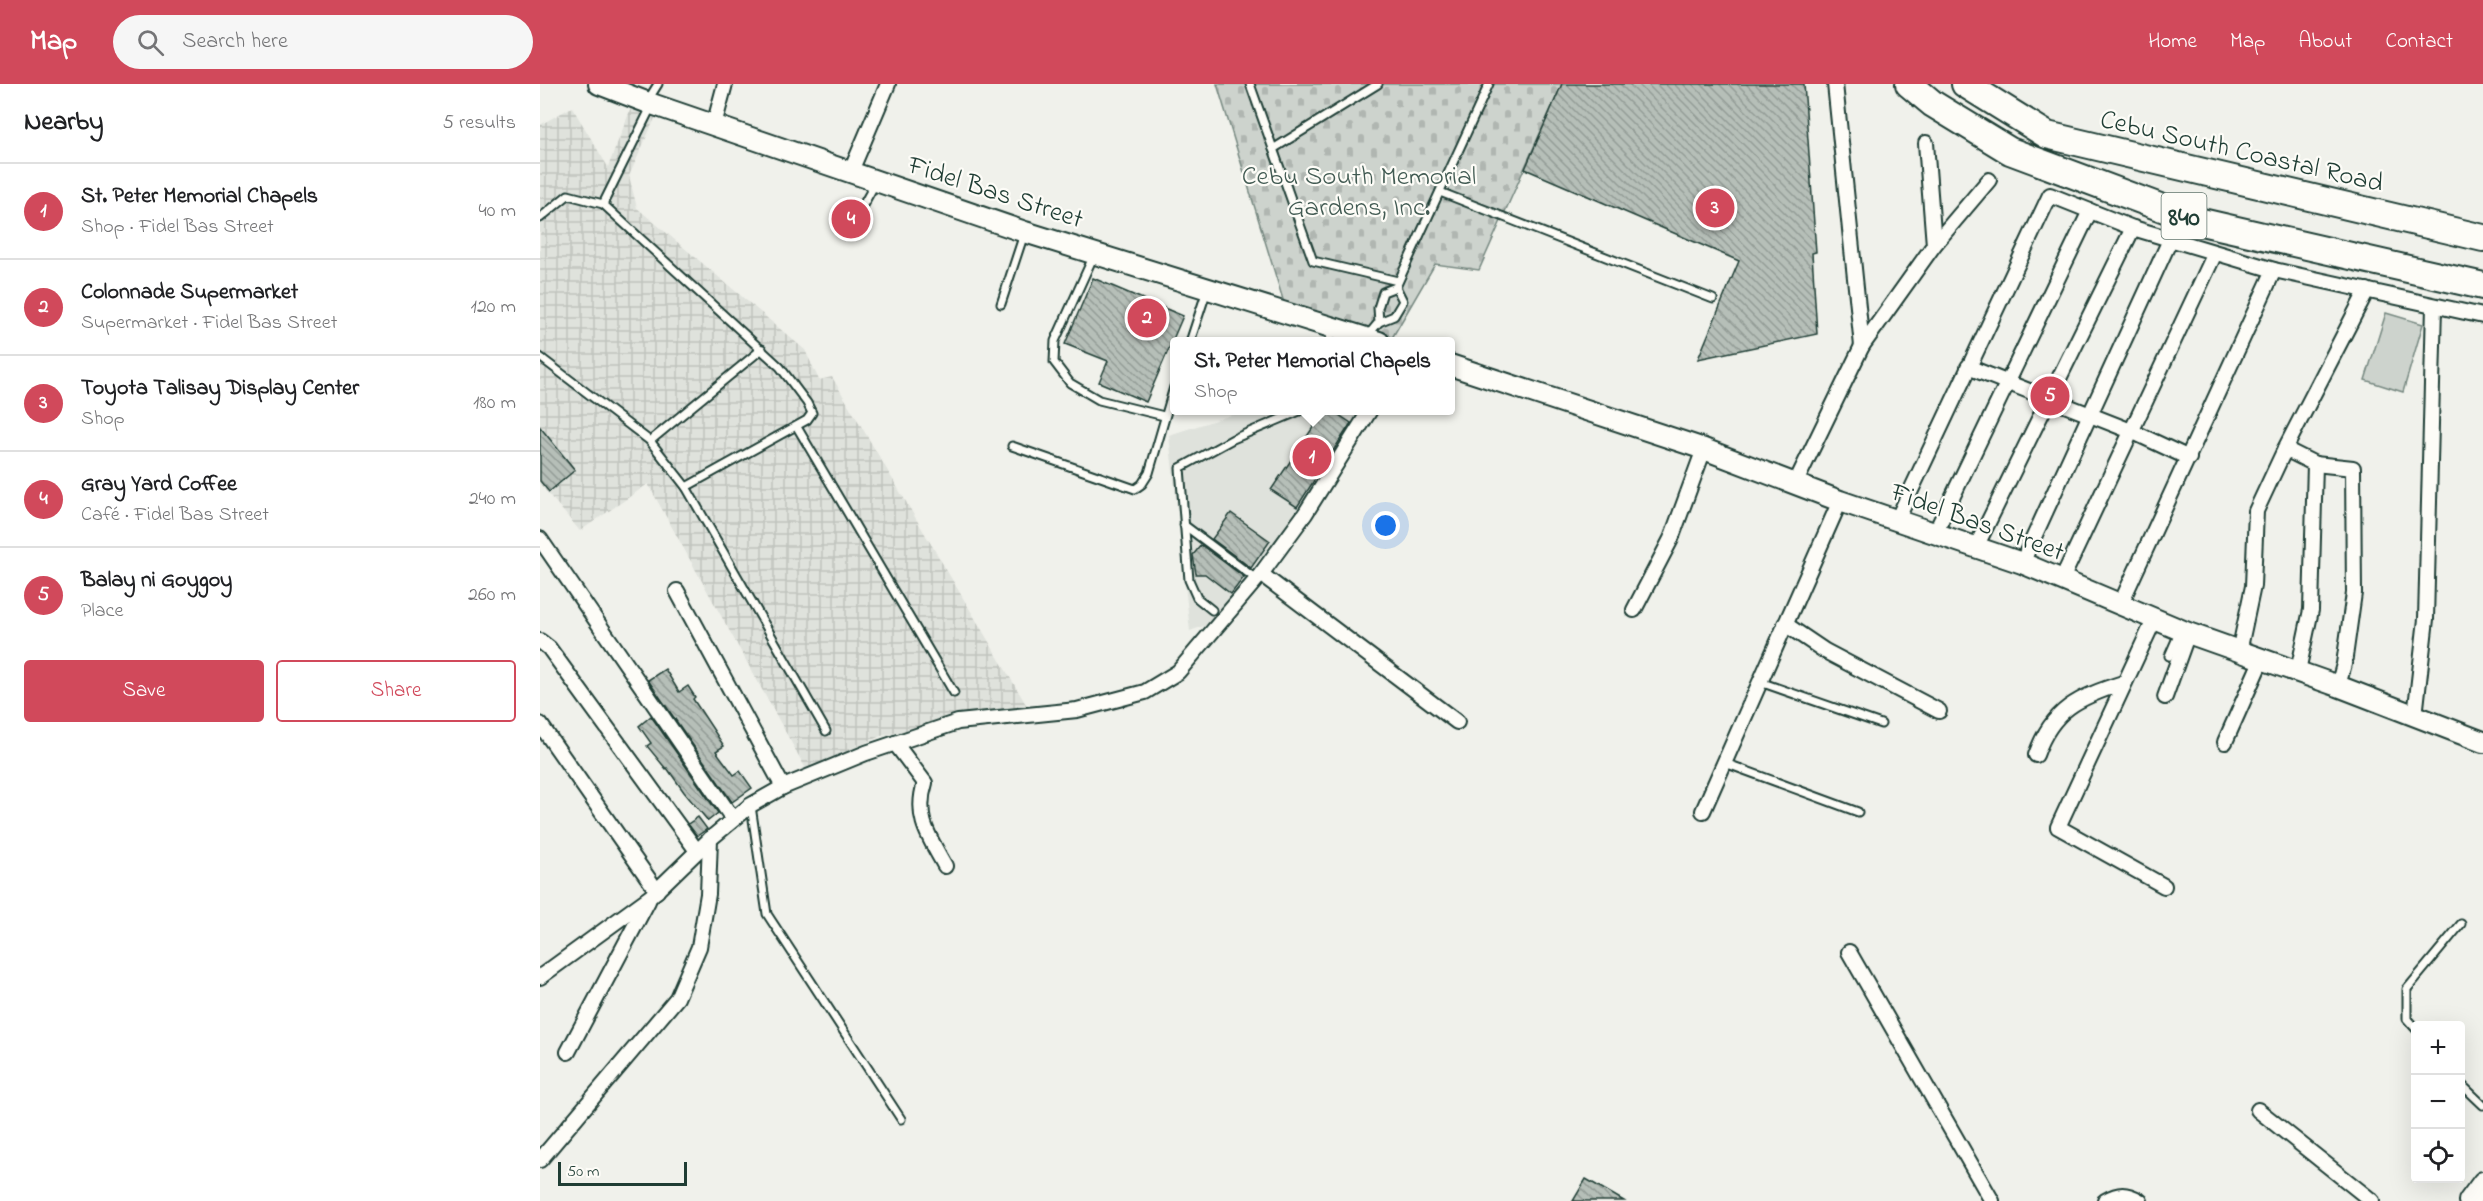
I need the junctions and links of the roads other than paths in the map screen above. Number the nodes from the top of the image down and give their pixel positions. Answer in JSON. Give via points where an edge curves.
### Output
{"nodes":[{"id":1,"x":599,"y":84,"type":"edge"},
{"id":2,"x":658,"y":84,"type":"edge"},
{"id":3,"x":725,"y":84,"type":"edge"},
{"id":4,"x":888,"y":84,"type":"edge"},
{"id":5,"x":1250,"y":84,"type":"edge"},
{"id":6,"x":1378,"y":84,"type":"edge"},
{"id":7,"x":1489,"y":84,"type":"edge"},
{"id":8,"x":1835,"y":84,"type":"edge"},
{"id":9,"x":1909,"y":84,"type":"edge"},
{"id":10,"x":1965,"y":84,"type":"edge"},
{"id":11,"x":650,"y":103,"type":"junction"},
{"id":12,"x":714,"y":125,"type":"junction"},
{"id":13,"x":1926,"y":143,"type":"dead end"},
{"id":14,"x":1273,"y":149,"type":"junction"},
{"id":15,"x":852,"y":171,"type":"junction"},
{"id":16,"x":877,"y":180,"type":"junction"},
{"id":17,"x":1989,"y":180,"type":"dead end"},
{"id":18,"x":1440,"y":192,"type":"junction"},
{"id":19,"x":603,"y":204,"type":"junction"},
{"id":20,"x":862,"y":207,"type":"dead end"},
{"id":21,"x":2090,"y":211,"type":"junction"},
{"id":22,"x":540,"y":218,"type":"edge"},
{"id":23,"x":2133,"y":228,"type":"junction"},
{"id":24,"x":1025,"y":232,"type":"junction"},
{"id":25,"x":2243,"y":232,"type":"junction"},
{"id":26,"x":2483,"y":238,"type":"edge"},
{"id":27,"x":2170,"y":240,"type":"junction"},
{"id":28,"x":1934,"y":245,"type":"junction"},
{"id":29,"x":1095,"y":253,"type":"junction"},
{"id":30,"x":2215,"y":253,"type":"junction"},
{"id":31,"x":2236,"y":258,"type":"junction"},
{"id":32,"x":2274,"y":270,"type":"junction"},
{"id":33,"x":1397,"y":284,"type":"junction"},
{"id":34,"x":2483,"y":286,"type":"edge"},
{"id":35,"x":1207,"y":288,"type":"junction"},
{"id":36,"x":2367,"y":290,"type":"junction"},
{"id":37,"x":1713,"y":299,"type":"dead end"},
{"id":38,"x":1001,"y":304,"type":"dead end"},
{"id":39,"x":2434,"y":306,"type":"junction"},
{"id":40,"x":2483,"y":316,"type":"edge"},
{"id":41,"x":1331,"y":334,"type":"edge"},
{"id":42,"x":1373,"y":336,"type":"edge"},
{"id":43,"x":1192,"y":337,"type":"edge"},
{"id":44,"x":1862,"y":346,"type":"junction"},
{"id":45,"x":762,"y":349,"type":"junction"},
{"id":46,"x":540,"y":357,"type":"edge"},
{"id":47,"x":1455,"y":367,"type":"edge"},
{"id":48,"x":1968,"y":367,"type":"junction"},
{"id":49,"x":2008,"y":383,"type":"junction"},
{"id":50,"x":1170,"y":399,"type":"edge"},
{"id":51,"x":2049,"y":400,"type":"junction"},
{"id":52,"x":1292,"y":415,"type":"edge"},
{"id":53,"x":1367,"y":415,"type":"edge"},
{"id":54,"x":2089,"y":415,"type":"junction"},
{"id":55,"x":1164,"y":416,"type":"junction"},
{"id":56,"x":797,"y":427,"type":"junction"},
{"id":57,"x":2131,"y":431,"type":"junction"},
{"id":58,"x":650,"y":441,"type":"junction"},
{"id":59,"x":1012,"y":446,"type":"dead end"},
{"id":60,"x":1704,"y":448,"type":"junction"},
{"id":61,"x":2285,"y":448,"type":"junction"},
{"id":62,"x":2189,"y":458,"type":"junction"},
{"id":63,"x":2315,"y":464,"type":"junction"},
{"id":64,"x":1796,"y":482,"type":"junction"},
{"id":65,"x":686,"y":487,"type":"junction"},
{"id":66,"x":1840,"y":501,"type":"junction"},
{"id":67,"x":1897,"y":520,"type":"junction"},
{"id":68,"x":1184,"y":525,"type":"junction"},
{"id":69,"x":1935,"y":533,"type":"junction"},
{"id":70,"x":540,"y":539,"type":"edge"},
{"id":71,"x":1976,"y":547,"type":"junction"},
{"id":72,"x":2022,"y":563,"type":"junction"},
{"id":73,"x":1259,"y":577,"type":"junction"},
{"id":74,"x":2062,"y":579,"type":"junction"},
{"id":75,"x":677,"y":591,"type":"dead end"},
{"id":76,"x":2121,"y":603,"type":"junction"},
{"id":77,"x":1212,"y":610,"type":"dead end"},
{"id":78,"x":1634,"y":610,"type":"dead end"},
{"id":79,"x":2155,"y":618,"type":"junction"},
{"id":80,"x":1785,"y":624,"type":"junction"},
{"id":81,"x":2184,"y":631,"type":"junction"},
{"id":82,"x":540,"y":641,"type":"edge"},
{"id":83,"x":2239,"y":652,"type":"junction"},
{"id":84,"x":2169,"y":656,"type":"dead end"},
{"id":85,"x":2261,"y":661,"type":"junction"},
{"id":86,"x":2298,"y":671,"type":"junction"},
{"id":87,"x":1760,"y":682,"type":"junction"},
{"id":88,"x":2123,"y":683,"type":"junction"},
{"id":89,"x":2338,"y":686,"type":"junction"},
{"id":90,"x":954,"y":693,"type":"dead end"},
{"id":91,"x":2164,"y":697,"type":"dead end"},
{"id":92,"x":1939,"y":711,"type":"dead end"},
{"id":93,"x":2415,"y":716,"type":"junction"},
{"id":94,"x":1457,"y":722,"type":"dead end"},
{"id":95,"x":540,"y":724,"type":"edge"},
{"id":96,"x":1881,"y":724,"type":"dead end"},
{"id":97,"x":826,"y":731,"type":"dead end"},
{"id":98,"x":2225,"y":742,"type":"dead end"},
{"id":99,"x":2483,"y":742,"type":"edge"},
{"id":100,"x":896,"y":743,"type":"junction"},
{"id":101,"x":2036,"y":755,"type":"dead end"},
{"id":102,"x":1725,"y":763,"type":"junction"},
{"id":103,"x":783,"y":787,"type":"junction"},
{"id":104,"x":751,"y":804,"type":"junction"},
{"id":105,"x":1703,"y":811,"type":"dead end"},
{"id":106,"x":1858,"y":812,"type":"dead end"},
{"id":107,"x":733,"y":819,"type":"junction"},
{"id":108,"x":710,"y":839,"type":"junction"},
{"id":109,"x":697,"y":852,"type":"junction"},
{"id":110,"x":945,"y":866,"type":"dead end"},
{"id":111,"x":2164,"y":886,"type":"dead end"},
{"id":112,"x":654,"y":894,"type":"junction"},
{"id":113,"x":2461,"y":924,"type":"dead end"},
{"id":114,"x":1849,"y":952,"type":"dead end"},
{"id":115,"x":540,"y":977,"type":"edge"},
{"id":116,"x":2411,"y":1024,"type":"edge"},
{"id":117,"x":568,"y":1052,"type":"dead end"},
{"id":118,"x":2465,"y":1088,"type":"edge"},
{"id":119,"x":2483,"y":1105,"type":"edge"},
{"id":120,"x":2258,"y":1110,"type":"dead end"},
{"id":121,"x":901,"y":1119,"type":"dead end"},
{"id":122,"x":540,"y":1160,"type":"edge"},
{"id":123,"x":2483,"y":1182,"type":"edge"},
{"id":124,"x":1992,"y":1201,"type":"edge"},
{"id":125,"x":2105,"y":1201,"type":"edge"},
{"id":126,"x":2140,"y":1201,"type":"edge"},
{"id":127,"x":2372,"y":1201,"type":"edge"},
{"id":128,"x":2469,"y":1201,"type":"edge"}],
"edges":[{"from":1,"to":11,"type":"street","name":"Fidel Bas Street"},
{"from":2,"to":11,"type":"lane"},
{"from":3,"to":12,"type":"street"},
{"from":4,"to":15,"type":"street"},
{"from":5,"to":14,"type":"lane"},
{"from":6,"to":14,"type":"lane"},
{"from":7,"to":18,"type":"lane"},
{"from":8,"to":44,"type":"street"},
{"from":9,"to":25,"type":"highway","number":"840","via":[[1933,104],[2010,152],[2197,221]]},
{"from":10,"to":26,"type":"highway","name":"Cebu South Coastal Road","number":"840","via":[[2047,135]]},
{"from":11,"to":12,"type":"street","name":"Fidel Bas Street"},
{"from":11,"to":19,"type":"lane"},
{"from":12,"to":15,"type":"street","name":"Fidel Bas Street"},
{"from":13,"to":28,"type":"street"},
{"from":14,"to":33,"type":"lane","via":[[1313,261]]},
{"from":15,"to":16,"type":"street","name":"Fidel Bas Street"},
{"from":16,"to":20,"type":"lane"},
{"from":16,"to":24,"type":"street","name":"Fidel Bas Street"},
{"from":17,"to":28,"type":"street"},
{"from":18,"to":33,"type":"lane"},
{"from":18,"to":37,"type":"lane"},
{"from":19,"to":22,"type":"lane","via":[[568,195]]},
{"from":19,"to":45,"type":"lane"},
{"from":21,"to":23,"type":"street"},
{"from":21,"to":48,"type":"street","via":[[2050,195]]},
{"from":21,"to":49,"type":"street"},
{"from":23,"to":27,"type":"street"},
{"from":23,"to":51,"type":"street"},
{"from":24,"to":29,"type":"street","name":"Fidel Bas Street"},
{"from":24,"to":38,"type":"lane"},
{"from":25,"to":31,"type":"street"},
{"from":25,"to":34,"type":"highway","number":"840"},
{"from":27,"to":30,"type":"street"},
{"from":27,"to":54,"type":"street"},
{"from":28,"to":44,"type":"street"},
{"from":29,"to":35,"type":"street","name":"Fidel Bas Street"},
{"from":29,"to":55,"type":"lane","via":[[1055,341],[1054,362],[1070,383],[1100,400]]},
{"from":30,"to":31,"type":"street"},
{"from":30,"to":57,"type":"street"},
{"from":31,"to":32,"type":"street"},
{"from":32,"to":36,"type":"street"},
{"from":32,"to":62,"type":"street"},
{"from":33,"to":42,"type":"lane","via":[[1383,292]]},
{"from":33,"to":42,"type":"lane","via":[[1404,301]]},
{"from":35,"to":41,"type":"street","name":"Fidel Bas Street"},
{"from":35,"to":43,"type":"lane"},
{"from":36,"to":39,"type":"street"},
{"from":36,"to":61,"type":"street"},
{"from":39,"to":40,"type":"street"},
{"from":39,"to":93,"type":"street","via":[[2426,619]]},
{"from":41,"to":42,"type":"street","name":"Fidel Bas Street"},
{"from":44,"to":64,"type":"street"},
{"from":45,"to":56,"type":"lane","via":[[780,366],[812,413]]},
{"from":45,"to":58,"type":"lane"},
{"from":46,"to":58,"type":"lane"},
{"from":47,"to":60,"type":"street","name":"Fidel Bas Street"},
{"from":48,"to":49,"type":"street"},
{"from":48,"to":67,"type":"street"},
{"from":49,"to":51,"type":"street"},
{"from":49,"to":69,"type":"street"},
{"from":50,"to":55,"type":"lane"},
{"from":51,"to":54,"type":"street"},
{"from":51,"to":71,"type":"street"},
{"from":52,"to":68,"type":"lane","via":[[1233,439],[1180,468]]},
{"from":53,"to":73,"type":"street","via":[[1305,514]]},
{"from":54,"to":57,"type":"street"},
{"from":54,"to":72,"type":"street"},
{"from":55,"to":59,"type":"lane","via":[[1149,473],[1135,489]]},
{"from":56,"to":65,"type":"lane"},
{"from":56,"to":90,"type":"lane"},
{"from":57,"to":62,"type":"street"},
{"from":57,"to":74,"type":"street"},
{"from":58,"to":65,"type":"lane"},
{"from":60,"to":64,"type":"street","name":"Fidel Bas Street"},
{"from":60,"to":78,"type":"street","via":[[1671,539]]},
{"from":61,"to":63,"type":"street"},
{"from":61,"to":83,"type":"street","via":[[2256,511],[2253,585]]},
{"from":62,"to":76,"type":"street"},
{"from":63,"to":86,"type":"street","via":[[2311,610]]},
{"from":63,"to":89,"type":"street","via":[[2353,468],[2354,593]]},
{"from":64,"to":66,"type":"street","name":"Fidel Bas Street"},
{"from":65,"to":97,"type":"lane"},
{"from":66,"to":67,"type":"street","name":"Fidel Bas Street"},
{"from":66,"to":80,"type":"street"},
{"from":67,"to":69,"type":"street","name":"Fidel Bas Street"},
{"from":68,"to":73,"type":"lane"},
{"from":68,"to":77,"type":"lane","via":[[1189,580],[1197,598]]},
{"from":69,"to":71,"type":"street","name":"Fidel Bas Street"},
{"from":70,"to":107,"type":"street"},
{"from":71,"to":72,"type":"street","name":"Fidel Bas Street"},
{"from":72,"to":74,"type":"street","name":"Fidel Bas Street"},
{"from":73,"to":94,"type":"street"},
{"from":73,"to":100,"type":"street","via":[[1178,672],[1145,692],[1077,710],[958,722]]},
{"from":74,"to":76,"type":"street","name":"Fidel Bas Street"},
{"from":75,"to":103,"type":"street"},
{"from":76,"to":79,"type":"street","name":"Fidel Bas Street"},
{"from":79,"to":81,"type":"street","name":"Fidel Bas Street"},
{"from":79,"to":88,"type":"street"},
{"from":80,"to":87,"type":"street"},
{"from":80,"to":92,"type":"street","via":[[1825,651]]},
{"from":81,"to":83,"type":"street","name":"Fidel Bas Street"},
{"from":81,"to":84,"type":"lane"},
{"from":81,"to":91,"type":"street"},
{"from":82,"to":109,"type":"street","via":[[549,648]]},
{"from":83,"to":85,"type":"street","name":"Fidel Bas Street"},
{"from":85,"to":86,"type":"street","name":"Fidel Bas Street"},
{"from":85,"to":98,"type":"street"},
{"from":86,"to":89,"type":"street","name":"Fidel Bas Street"},
{"from":87,"to":96,"type":"lane"},
{"from":87,"to":102,"type":"street"},
{"from":88,"to":101,"type":"street","via":[[2098,691],[2059,714],[2048,727]]},
{"from":88,"to":111,"type":"street","via":[[2058,827]]},
{"from":89,"to":93,"type":"street","name":"Fidel Bas Street"},
{"from":93,"to":99,"type":"street","name":"Fidel Bas Street"},
{"from":95,"to":112,"type":"street"},
{"from":100,"to":103,"type":"street"},
{"from":100,"to":110,"type":"street","via":[[925,783],[919,800],[920,813],[926,833]]},
{"from":102,"to":105,"type":"street"},
{"from":102,"to":106,"type":"lane"},
{"from":103,"to":104,"type":"street"},
{"from":104,"to":107,"type":"street"},
{"from":104,"to":121,"type":"lane","via":[[767,914]]},
{"from":107,"to":108,"type":"street"},
{"from":108,"to":109,"type":"street"},
{"from":108,"to":122,"type":"street","via":[[708,894],[699,947],[677,998]]},
{"from":109,"to":112,"type":"street"},
{"from":112,"to":115,"type":"street"},
{"from":112,"to":117,"type":"street"},
{"from":113,"to":116,"type":"lane","via":[[2407,989],[2407,1019]]},
{"from":114,"to":124,"type":"street"},
{"from":118,"to":119,"type":"lane"},
{"from":120,"to":127,"type":"street"},
{"from":123,"to":128,"type":"street"},
{"from":125,"to":126,"type":"street","via":[[2118,1194]]}]}
